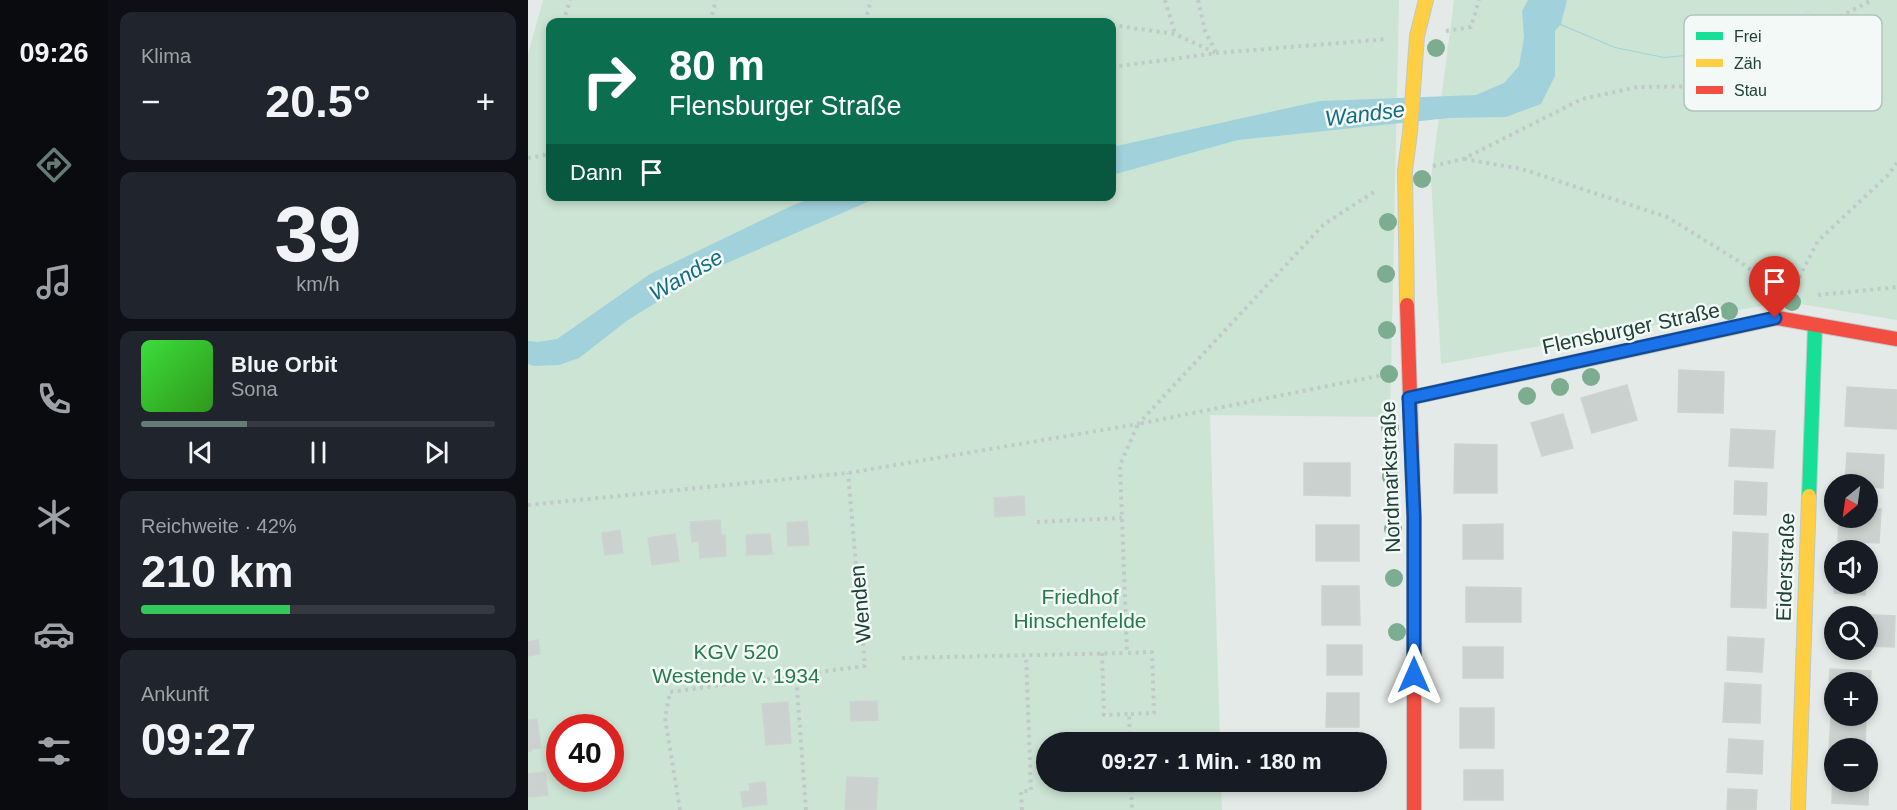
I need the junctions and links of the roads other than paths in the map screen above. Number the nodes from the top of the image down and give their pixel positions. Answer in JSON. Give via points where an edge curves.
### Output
{"nodes":[{"id":1,"x":1426,"y":0,"type":"edge"},
{"id":2,"x":1815,"y":326,"type":"junction"},
{"id":3,"x":1897,"y":339,"type":"edge"},
{"id":4,"x":1409,"y":398,"type":"junction"},
{"id":5,"x":1414,"y":810,"type":"edge"},
{"id":6,"x":1798,"y":810,"type":"edge"}],
"edges":[{"from":1,"to":4,"type":"street","name":"Nordmarkstraße","via":[[1417,36],[1405,171]]},
{"from":2,"to":3,"type":"street","name":"Flensburger Straße"},
{"from":2,"to":4,"type":"street","name":"Flensburger Straße","via":[[1775,318]]},
{"from":2,"to":6,"type":"street","name":"Eiderstraße"},
{"from":4,"to":5,"type":"street","name":"Nordmarkstraße","via":[[1414,517]]}]}
